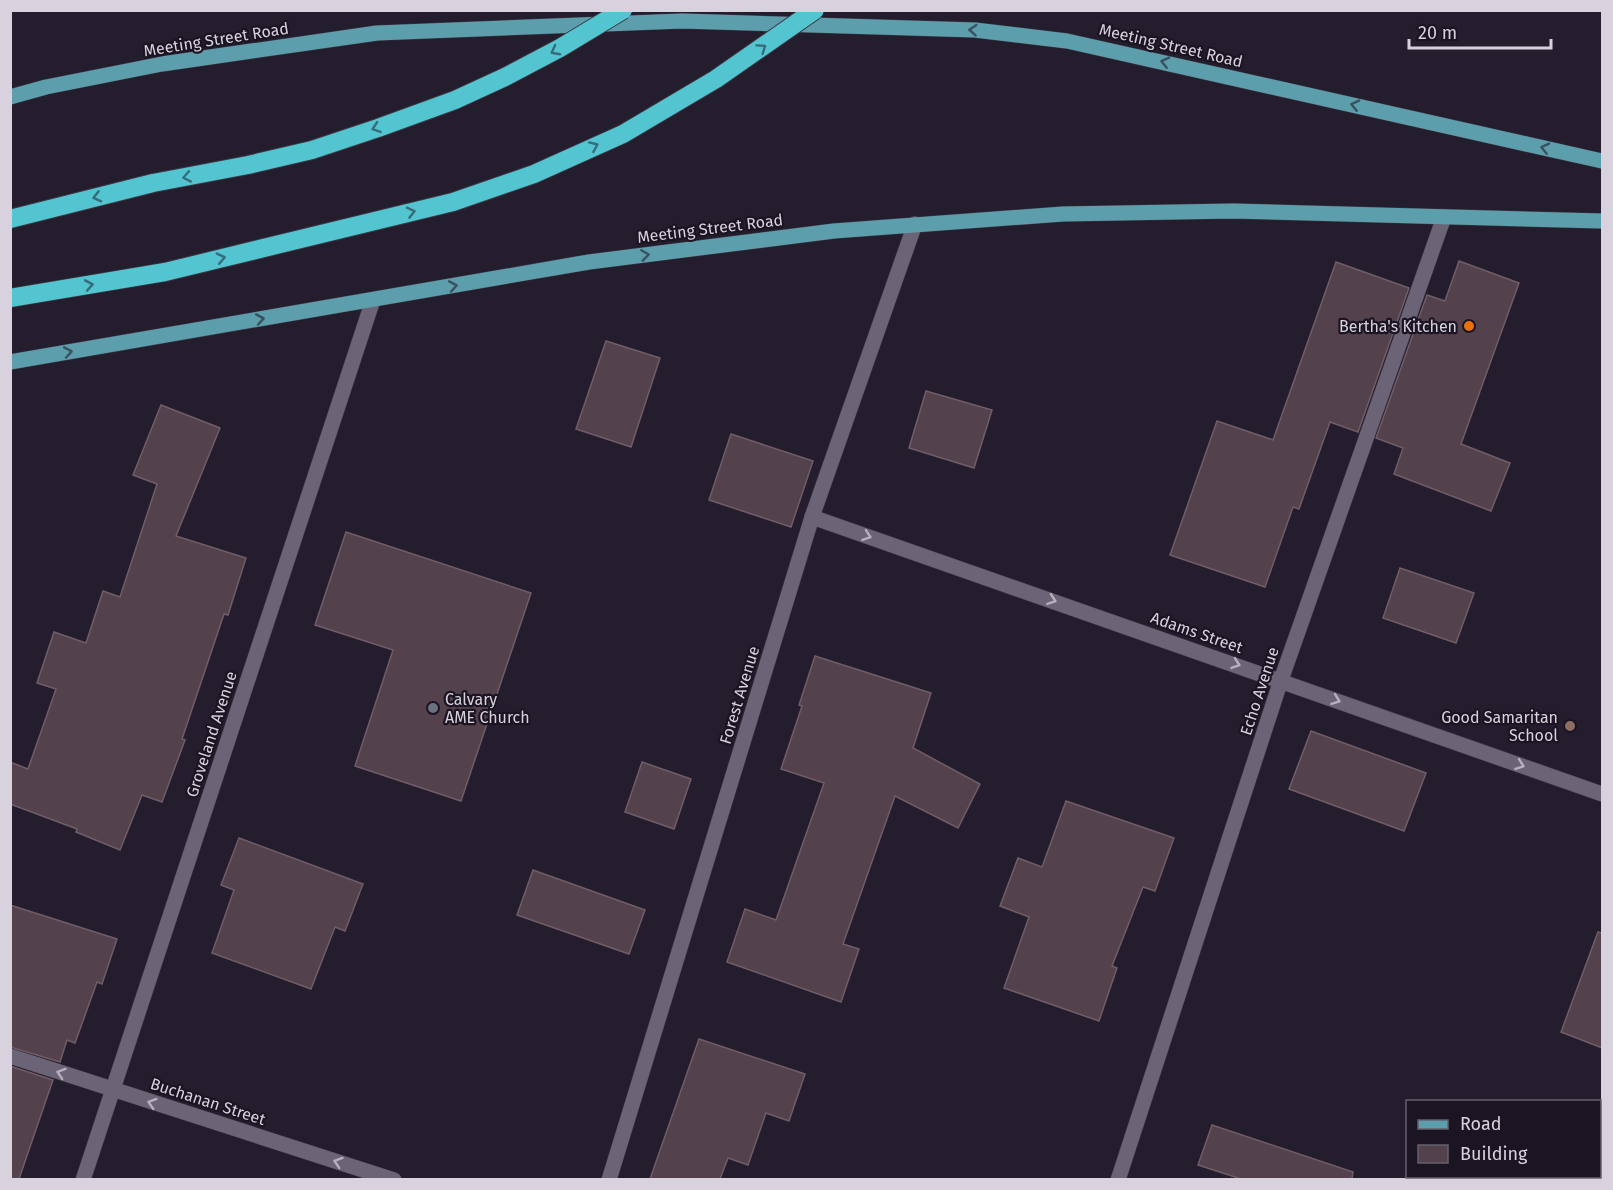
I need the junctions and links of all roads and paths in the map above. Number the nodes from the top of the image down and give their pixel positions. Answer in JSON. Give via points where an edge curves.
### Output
{"nodes":[{"id":1,"x":623,"y":10,"type":"edge"},
{"id":2,"x":814,"y":10,"type":"edge"},
{"id":3,"x":10,"y":97,"type":"edge"},
{"id":4,"x":1602,"y":162,"type":"edge"},
{"id":5,"x":1444,"y":218,"type":"junction"},
{"id":6,"x":10,"y":219,"type":"edge"},
{"id":7,"x":1602,"y":220,"type":"edge"},
{"id":8,"x":915,"y":224,"type":"junction"},
{"id":9,"x":10,"y":298,"type":"edge"},
{"id":10,"x":373,"y":300,"type":"junction"},
{"id":11,"x":10,"y":362,"type":"edge"},
{"id":12,"x":812,"y":517,"type":"junction"},
{"id":13,"x":1281,"y":680,"type":"junction"},
{"id":14,"x":1602,"y":794,"type":"edge"},
{"id":15,"x":10,"y":1056,"type":"edge"},
{"id":16,"x":112,"y":1090,"type":"junction"},
{"id":17,"x":83,"y":1179,"type":"edge"},
{"id":18,"x":394,"y":1179,"type":"edge"},
{"id":19,"x":609,"y":1179,"type":"edge"},
{"id":20,"x":1118,"y":1179,"type":"edge"}],
"edges":[{"from":1,"to":6,"type":"highway","one_way":true,"bridge":true,"via":[[504,77],[433,108],[312,150],[153,183]]},
{"from":9,"to":2,"type":"highway","one_way":true,"bridge":true,"via":[[165,272],[453,202],[534,174],[623,134],[717,79]]},
{"from":4,"to":3,"type":"main road","name":"Meeting Street Road","one_way":true,"via":[[1066,40],[975,30],[682,21],[377,33],[162,64]]},
{"from":5,"to":7,"type":"main road","name":"Meeting Street Road"},
{"from":5,"to":8,"type":"main road","name":"Meeting Street Road","via":[[1233,211],[1063,214]]},
{"from":5,"to":13,"type":"street","name":"Echo Avenue"},
{"from":10,"to":8,"type":"main road","name":"Meeting Street Road","one_way":true,"via":[[601,261]]},
{"from":8,"to":12,"type":"street","name":"Forest Avenue"},
{"from":11,"to":10,"type":"main road","name":"Meeting Street Road","one_way":true},
{"from":10,"to":16,"type":"street","name":"Groveland Avenue"},
{"from":12,"to":13,"type":"street","name":"Adams Street","one_way":true},
{"from":12,"to":19,"type":"street","name":"Forest Avenue"},
{"from":13,"to":14,"type":"street","name":"Adams Street","one_way":true},
{"from":13,"to":20,"type":"street","name":"Echo Avenue"},
{"from":16,"to":15,"type":"street","name":"Buchanan Street","one_way":true},
{"from":16,"to":17,"type":"street","name":"Groveland Avenue"},
{"from":18,"to":16,"type":"street","name":"Buchanan Street","one_way":true}]}
